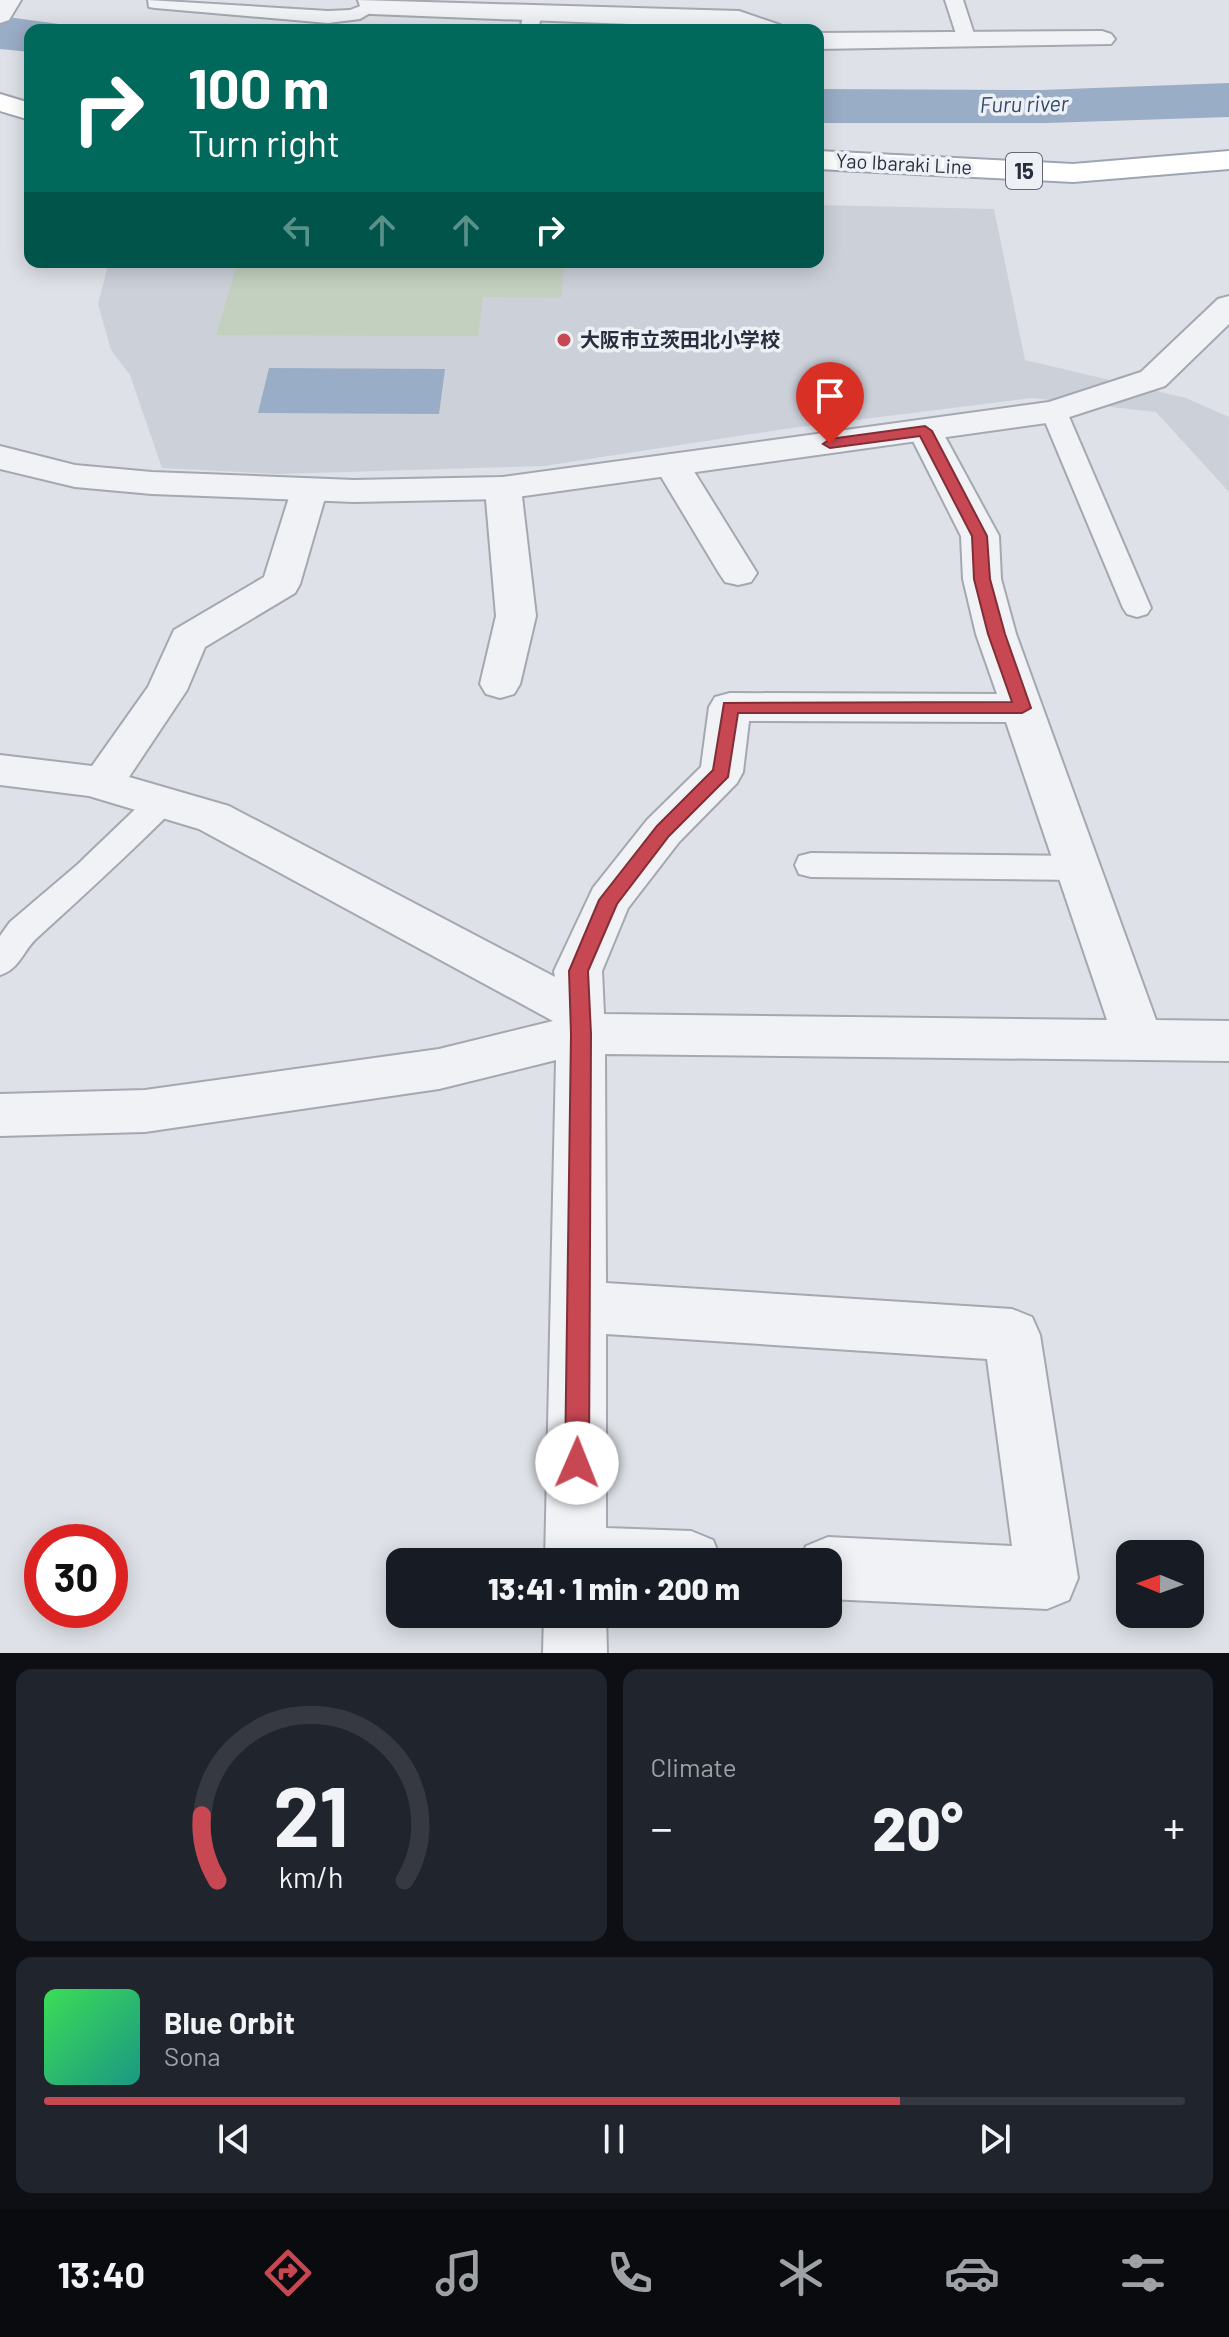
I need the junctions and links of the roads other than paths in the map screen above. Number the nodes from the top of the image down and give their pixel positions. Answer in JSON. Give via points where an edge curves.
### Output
{"nodes":[{"id":1,"x":770,"y":0,"type":"edge"},
{"id":2,"x":954,"y":0,"type":"edge"},
{"id":3,"x":155,"y":3,"type":"dead end"},
{"id":4,"x":371,"y":3,"type":"edge"},
{"id":5,"x":739,"y":19,"type":"junction"},
{"id":6,"x":531,"y":21,"type":"edge"},
{"id":7,"x":303,"y":22,"type":"edge"},
{"id":8,"x":754,"y":24,"type":"edge"},
{"id":9,"x":1102,"y":39,"type":"dead end"},
{"id":10,"x":967,"y":40,"type":"junction"},
{"id":11,"x":824,"y":41,"type":"edge"},
{"id":12,"x":0,"y":102,"type":"edge"},
{"id":13,"x":24,"y":110,"type":"edge"},
{"id":14,"x":824,"y":160,"type":"edge"},
{"id":15,"x":1229,"y":160,"type":"edge"},
{"id":16,"x":1229,"y":306,"type":"edge"},
{"id":17,"x":1054,"y":412,"type":"junction"},
{"id":18,"x":925,"y":431,"type":"junction"},
{"id":19,"x":1,"y":458,"type":"edge"},
{"id":20,"x":672,"y":465,"type":"junction"},
{"id":21,"x":503,"y":488,"type":"junction"},
{"id":22,"x":309,"y":491,"type":"junction"},
{"id":23,"x":738,"y":573,"type":"dead end"},
{"id":24,"x":1137,"y":608,"type":"dead end"},
{"id":25,"x":500,"y":684,"type":"dead end"},
{"id":26,"x":1022,"y":708,"type":"junction"},
{"id":27,"x":0,"y":770,"type":"edge"},
{"id":28,"x":102,"y":784,"type":"junction"},
{"id":29,"x":162,"y":802,"type":"junction"},
{"id":30,"x":811,"y":865,"type":"dead end"},
{"id":31,"x":1078,"y":868,"type":"junction"},
{"id":32,"x":0,"y":962,"type":"edge"},
{"id":33,"x":581,"y":1023,"type":"junction"},
{"id":34,"x":1139,"y":1041,"type":"junction"},
{"id":35,"x":1229,"y":1041,"type":"edge"},
{"id":36,"x":0,"y":1115,"type":"edge"},
{"id":37,"x":579,"y":1307,"type":"junction"},
{"id":38,"x":576,"y":1548,"type":"edge"},
{"id":39,"x":842,"y":1569,"type":"edge"},
{"id":40,"x":575,"y":1628,"type":"edge"},
{"id":41,"x":575,"y":1653,"type":"edge"}],
"edges":[{"from":1,"to":5,"type":"street"},
{"from":2,"to":10,"type":"lane"},
{"from":3,"to":7,"type":"lane"},
{"from":4,"to":6,"type":"street"},
{"from":4,"to":7,"type":"lane","via":[[354,15]]},
{"from":5,"to":6,"type":"street"},
{"from":5,"to":8,"type":"street"},
{"from":9,"to":10,"type":"street"},
{"from":10,"to":11,"type":"street"},
{"from":12,"to":13,"type":"main road"},
{"from":14,"to":15,"type":"main road","name":"Yao Ibaraki Line","number":"15","via":[[1073,173]]},
{"from":16,"to":17,"type":"street","via":[[1153,379]]},
{"from":17,"to":18,"type":"street"},
{"from":17,"to":24,"type":"lane"},
{"from":18,"to":20,"type":"street"},
{"from":18,"to":26,"type":"street","via":[[980,536],[982,579]]},
{"from":19,"to":22,"type":"street","via":[[92,480]]},
{"from":20,"to":21,"type":"street"},
{"from":20,"to":23,"type":"street"},
{"from":21,"to":22,"type":"street"},
{"from":21,"to":25,"type":"street","via":[[516,616]]},
{"from":22,"to":28,"type":"street","via":[[281,584],[188,639],[167,690]]},
{"from":26,"to":31,"type":"street"},
{"from":26,"to":33,"type":"street","via":[[730,707],[722,772],[663,831],[609,900],[578,971]]},
{"from":27,"to":28,"type":"street"},
{"from":28,"to":29,"type":"street"},
{"from":29,"to":32,"type":"lane","via":[[22,931]]},
{"from":29,"to":33,"type":"street","via":[[214,817]]},
{"from":30,"to":31,"type":"lane"},
{"from":31,"to":34,"type":"street"},
{"from":33,"to":34,"type":"street"},
{"from":33,"to":36,"type":"street","via":[[439,1069],[145,1111]]},
{"from":33,"to":37,"type":"street"},
{"from":34,"to":35,"type":"street"},
{"from":37,"to":38,"type":"street"},
{"from":37,"to":39,"type":"street","via":[[1012,1335],[1047,1578]]},
{"from":40,"to":41,"type":"street"}]}
